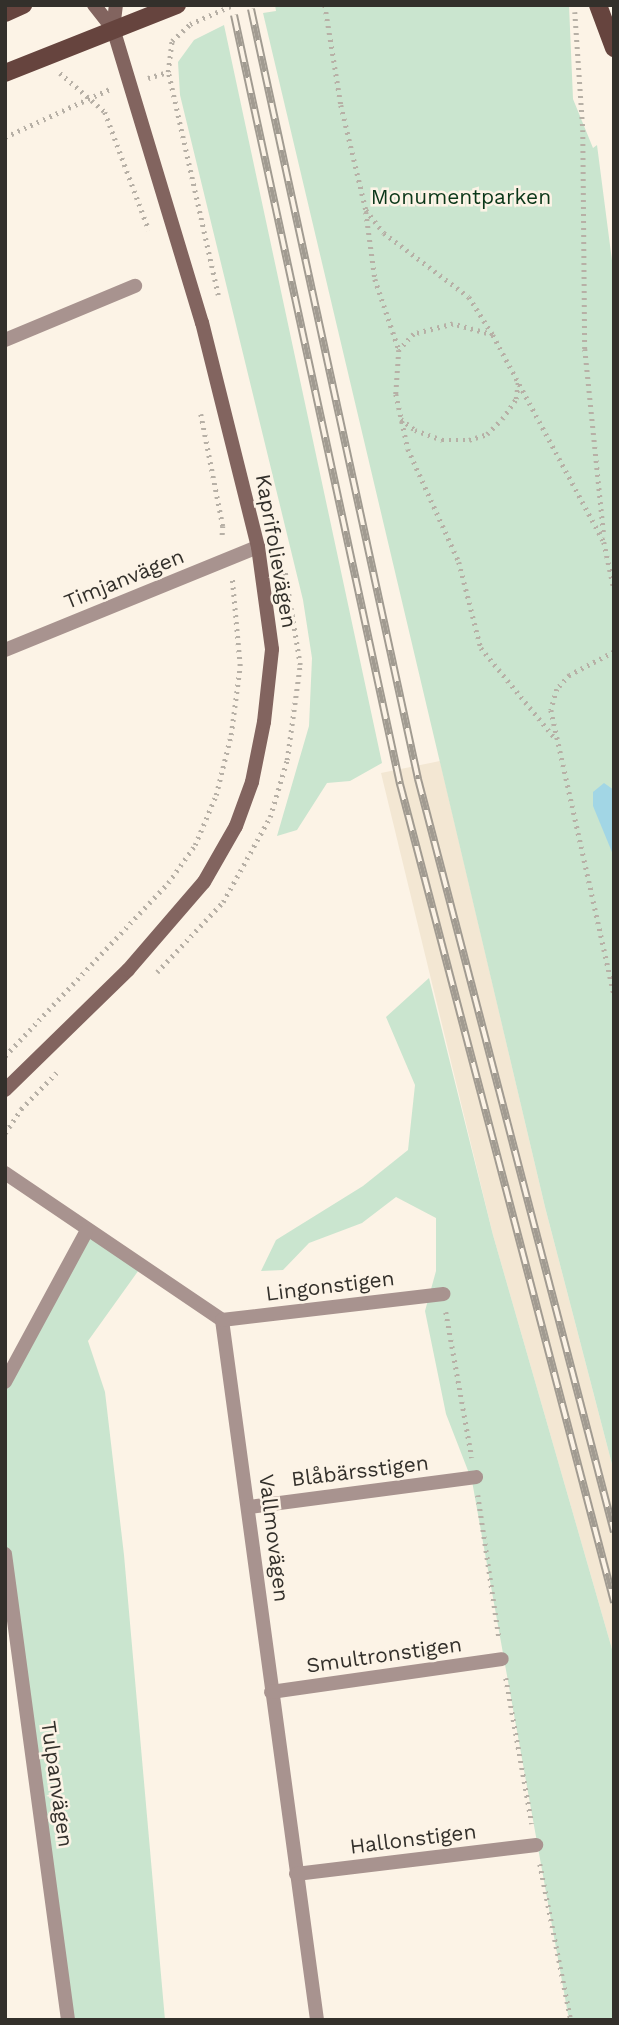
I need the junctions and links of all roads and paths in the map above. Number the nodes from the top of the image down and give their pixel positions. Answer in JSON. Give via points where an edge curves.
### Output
{"nodes":[{"id":1,"x":23,"y":5,"type":"edge"},
{"id":2,"x":94,"y":5,"type":"edge"},
{"id":3,"x":116,"y":5,"type":"edge"},
{"id":4,"x":177,"y":5,"type":"edge"},
{"id":5,"x":233,"y":5,"type":"edge"},
{"id":6,"x":326,"y":5,"type":"edge"},
{"id":7,"x":575,"y":5,"type":"edge"},
{"id":8,"x":598,"y":5,"type":"edge"},
{"id":9,"x":5,"y":13,"type":"edge"},
{"id":10,"x":113,"y":29,"type":"junction"},
{"id":11,"x":614,"y":48,"type":"edge"},
{"id":12,"x":51,"y":54,"type":"junction"},
{"id":13,"x":5,"y":73,"type":"edge"},
{"id":14,"x":88,"y":95,"type":"junction"},
{"id":15,"x":5,"y":137,"type":"edge"},
{"id":16,"x":366,"y":210,"type":"junction"},
{"id":17,"x":151,"y":234,"type":"dead end"},
{"id":18,"x":135,"y":285,"type":"dead end"},
{"id":19,"x":220,"y":302,"type":"dead end"},
{"id":20,"x":493,"y":335,"type":"junction"},
{"id":21,"x":5,"y":340,"type":"edge"},
{"id":22,"x":398,"y":349,"type":"junction"},
{"id":23,"x":518,"y":381,"type":"junction"},
{"id":24,"x":198,"y":402,"type":"dead end"},
{"id":25,"x":400,"y":419,"type":"junction"},
{"id":26,"x":604,"y":542,"type":"junction"},
{"id":27,"x":258,"y":547,"type":"junction"},
{"id":28,"x":229,"y":558,"type":"junction"},
{"id":29,"x":284,"y":566,"type":"dead end"},
{"id":30,"x":614,"y":589,"type":"edge"},
{"id":31,"x":5,"y":650,"type":"edge"},
{"id":32,"x":614,"y":652,"type":"edge"},
{"id":33,"x":554,"y":737,"type":"junction"},
{"id":34,"x":611,"y":968,"type":"edge"},
{"id":35,"x":152,"y":977,"type":"dead end"},
{"id":36,"x":614,"y":994,"type":"edge"},
{"id":37,"x":5,"y":1056,"type":"edge"},
{"id":38,"x":69,"y":1060,"type":"dead end"},
{"id":39,"x":5,"y":1090,"type":"edge"},
{"id":40,"x":5,"y":1133,"type":"edge"},
{"id":41,"x":5,"y":1173,"type":"edge"},
{"id":42,"x":86,"y":1232,"type":"junction"},
{"id":43,"x":443,"y":1294,"type":"dead end"},
{"id":44,"x":222,"y":1320,"type":"junction"},
{"id":45,"x":5,"y":1382,"type":"edge"},
{"id":46,"x":476,"y":1477,"type":"dead end"},
{"id":47,"x":249,"y":1507,"type":"junction"},
{"id":48,"x":5,"y":1554,"type":"edge"},
{"id":49,"x":502,"y":1658,"type":"dead end"},
{"id":50,"x":271,"y":1692,"type":"junction"},
{"id":51,"x":536,"y":1845,"type":"dead end"},
{"id":52,"x":296,"y":1874,"type":"junction"},
{"id":53,"x":68,"y":2020,"type":"edge"},
{"id":54,"x":317,"y":2020,"type":"edge"}],
"edges":[{"from":1,"to":9,"type":"main road"},
{"from":2,"to":10,"type":"main road"},
{"from":3,"to":10,"type":"main road"},
{"from":4,"to":10,"type":"main road"},
{"from":5,"to":19,"type":"path","via":[[190,24],[172,41],[168,72]]},
{"from":6,"to":16,"type":"path","via":[[341,105]]},
{"from":7,"to":26,"type":"path","via":[[583,130],[585,349]]},
{"from":8,"to":11,"type":"main road"},
{"from":10,"to":12,"type":"main road"},
{"from":10,"to":27,"type":"main road","name":"Kaprifolievägen","via":[[201,323]]},
{"from":12,"to":13,"type":"main road"},
{"from":12,"to":14,"type":"path","via":[[62,79]]},
{"from":14,"to":15,"type":"path"},
{"from":14,"to":17,"type":"path","via":[[105,112]]},
{"from":16,"to":20,"type":"path","via":[[384,233],[468,297]]},
{"from":16,"to":22,"type":"path","via":[[375,279]]},
{"from":18,"to":21,"type":"street"},
{"from":20,"to":22,"type":"path","via":[[473,326],[433,327],[414,334]]},
{"from":20,"to":23,"type":"path"},
{"from":22,"to":25,"type":"path","via":[[394,370]]},
{"from":23,"to":25,"type":"path","via":[[516,399],[502,419],[487,434],[469,440],[442,440]]},
{"from":23,"to":26,"type":"path"},
{"from":24,"to":28,"type":"path"},
{"from":25,"to":33,"type":"path","via":[[408,449],[459,562],[481,648]]},
{"from":26,"to":30,"type":"path"},
{"from":27,"to":28,"type":"street","name":"Timjanvägen"},
{"from":27,"to":39,"type":"main road","name":"Kaprifolievägen","via":[[272,649],[259,752],[236,826],[204,882],[171,923]]},
{"from":28,"to":31,"type":"street","name":"Timjanvägen"},
{"from":28,"to":37,"type":"path","via":[[240,666],[231,735],[216,795],[195,845],[168,883]]},
{"from":29,"to":35,"type":"path","via":[[299,665],[287,760],[270,817],[223,902]]},
{"from":32,"to":33,"type":"path","via":[[570,675],[557,690],[551,710]]},
{"from":33,"to":34,"type":"path"},
{"from":34,"to":36,"type":"path"},
{"from":38,"to":40,"type":"path","via":[[21,1109]]},
{"from":41,"to":42,"type":"street"},
{"from":42,"to":44,"type":"street"},
{"from":42,"to":45,"type":"street"},
{"from":43,"to":44,"type":"street","name":"Lingonstigen"},
{"from":44,"to":47,"type":"street","name":"Vallmovägen"},
{"from":46,"to":47,"type":"street","name":"Blåbärsstigen"},
{"from":47,"to":50,"type":"street","name":"Vallmovägen"},
{"from":48,"to":53,"type":"street","name":"Tulpanvägen"},
{"from":49,"to":50,"type":"street","name":"Smultronstigen"},
{"from":50,"to":52,"type":"street","name":"Vallmovägen"},
{"from":51,"to":52,"type":"street","name":"Hallonstigen"},
{"from":52,"to":54,"type":"street","name":"Vallmovägen"}]}
